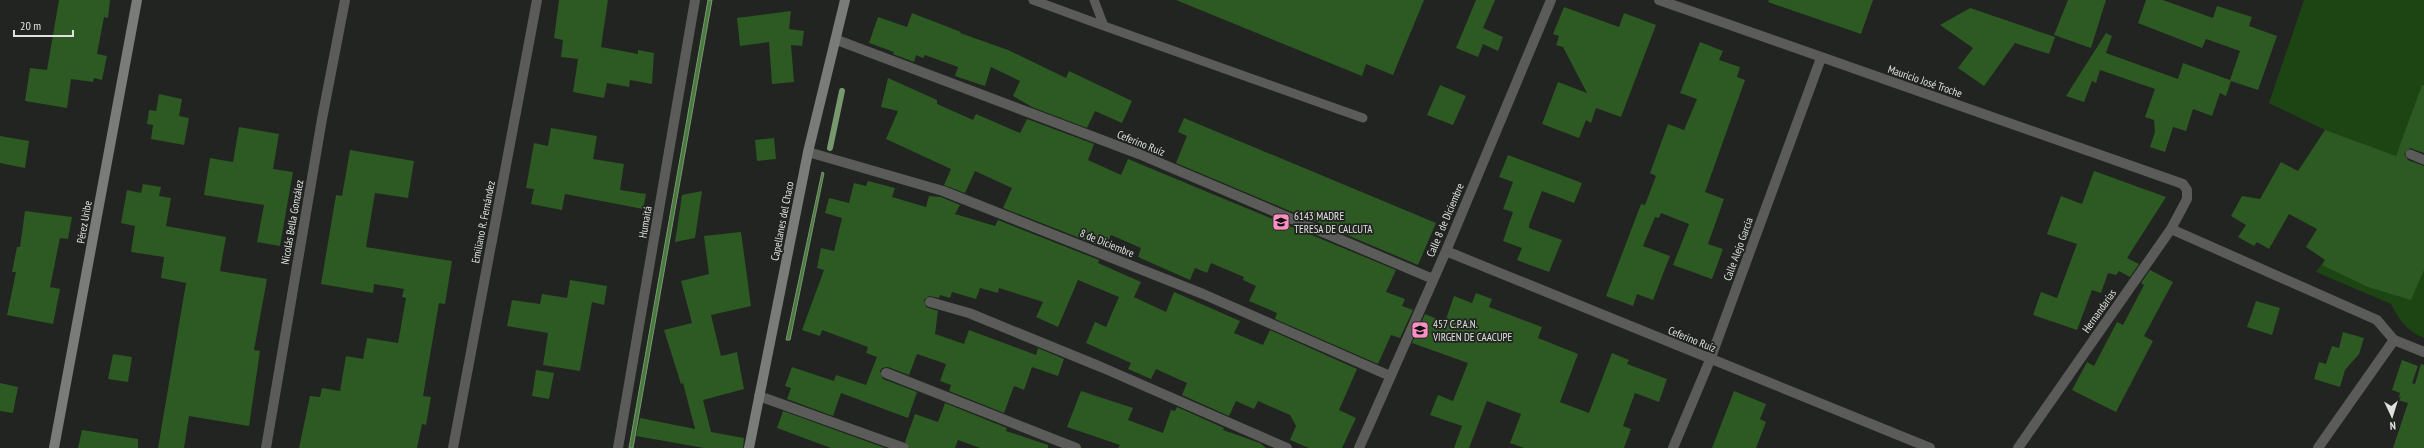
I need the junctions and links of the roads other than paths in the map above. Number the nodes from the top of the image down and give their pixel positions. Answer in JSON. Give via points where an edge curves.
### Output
{"nodes":[{"id":1,"x":137,"y":0,"type":"edge"},
{"id":2,"x":345,"y":0,"type":"edge"},
{"id":3,"x":537,"y":0,"type":"edge"},
{"id":4,"x":695,"y":0,"type":"edge"},
{"id":5,"x":845,"y":0,"type":"edge"},
{"id":6,"x":1033,"y":0,"type":"edge"},
{"id":7,"x":1094,"y":0,"type":"edge"},
{"id":8,"x":1551,"y":0,"type":"edge"},
{"id":9,"x":1659,"y":0,"type":"edge"},
{"id":10,"x":1104,"y":26,"type":"junction"},
{"id":11,"x":837,"y":40,"type":"junction"},
{"id":12,"x":1821,"y":58,"type":"junction"},
{"id":13,"x":1363,"y":118,"type":"dead end"},
{"id":14,"x":808,"y":152,"type":"junction"},
{"id":15,"x":2410,"y":154,"type":"dead end"},
{"id":16,"x":2424,"y":160,"type":"edge"},
{"id":17,"x":2183,"y":184,"type":"joint"},
{"id":18,"x":2170,"y":229,"type":"junction"},
{"id":19,"x":1446,"y":251,"type":"junction"},
{"id":20,"x":1433,"y":279,"type":"junction"},
{"id":21,"x":930,"y":302,"type":"dead end"},
{"id":22,"x":2394,"y":340,"type":"junction"},
{"id":23,"x":2424,"y":352,"type":"edge"},
{"id":24,"x":1710,"y":360,"type":"junction"},
{"id":25,"x":886,"y":373,"type":"dead end"},
{"id":26,"x":1390,"y":376,"type":"junction"},
{"id":27,"x":759,"y":396,"type":"junction"},
{"id":28,"x":54,"y":448,"type":"edge"},
{"id":29,"x":266,"y":448,"type":"edge"},
{"id":30,"x":453,"y":448,"type":"edge"},
{"id":31,"x":618,"y":448,"type":"edge"},
{"id":32,"x":749,"y":448,"type":"edge"},
{"id":33,"x":904,"y":448,"type":"edge"},
{"id":34,"x":1076,"y":448,"type":"edge"},
{"id":35,"x":1287,"y":448,"type":"edge"},
{"id":36,"x":1359,"y":448,"type":"edge"},
{"id":37,"x":1673,"y":448,"type":"edge"},
{"id":38,"x":1930,"y":448,"type":"edge"},
{"id":39,"x":2018,"y":448,"type":"edge"},
{"id":40,"x":2318,"y":448,"type":"edge"}],
"edges":[{"from":1,"to":28,"type":"street","name":"Pérez Uribe"},
{"from":2,"to":29,"type":"street","name":"Nicolás Bella González"},
{"from":3,"to":30,"type":"street","name":"Emiliano R. Fernández"},
{"from":4,"to":31,"type":"street","name":"Humaitá"},
{"from":5,"to":11,"type":"street","name":"Capellanes del Chaco"},
{"from":6,"to":10,"type":"lane"},
{"from":7,"to":10,"type":"lane"},
{"from":8,"to":19,"type":"street","name":"Calle 8 de Diciembre"},
{"from":9,"to":12,"type":"street","name":"Mauricio José Troche"},
{"from":10,"to":13,"type":"lane"},
{"from":11,"to":14,"type":"street","name":"Capellanes del Chaco"},
{"from":11,"to":20,"type":"street","name":"Ceferino Ruíz","via":[[1139,154]]},
{"from":12,"to":17,"type":"street","name":"Mauricio José Troche"},
{"from":12,"to":24,"type":"street","name":"Calle Alejo Garcia"},
{"from":14,"to":26,"type":"street","name":"8 de Diciembre","via":[[943,191],[1203,294]]},
{"from":14,"to":27,"type":"street","name":"Capellanes del Chaco"},
{"from":15,"to":16,"type":"lane"},
{"from":17,"to":18,"type":"street","name":"Hernandarías","via":[[2187,190],[2187,199]]},
{"from":18,"to":22,"type":"street","via":[[2377,320]]},
{"from":18,"to":39,"type":"street","name":"Hernandarías"},
{"from":19,"to":20,"type":"street","name":"Calle 8 de Diciembre"},
{"from":19,"to":24,"type":"street","name":"Ceferino Ruíz"},
{"from":20,"to":26,"type":"street","name":"Calle 8 de Diciembre"},
{"from":21,"to":35,"type":"street","via":[[969,313]]},
{"from":22,"to":23,"type":"street"},
{"from":22,"to":40,"type":"street"},
{"from":24,"to":37,"type":"street","name":"Calle Alejo Garcia"},
{"from":24,"to":38,"type":"street","name":"Ceferino Ruíz"},
{"from":25,"to":34,"type":"street"},
{"from":26,"to":36,"type":"street","name":"Calle 8 de Diciembre"},
{"from":27,"to":32,"type":"street","name":"Capellanes del Chaco"},
{"from":27,"to":33,"type":"street"}]}
